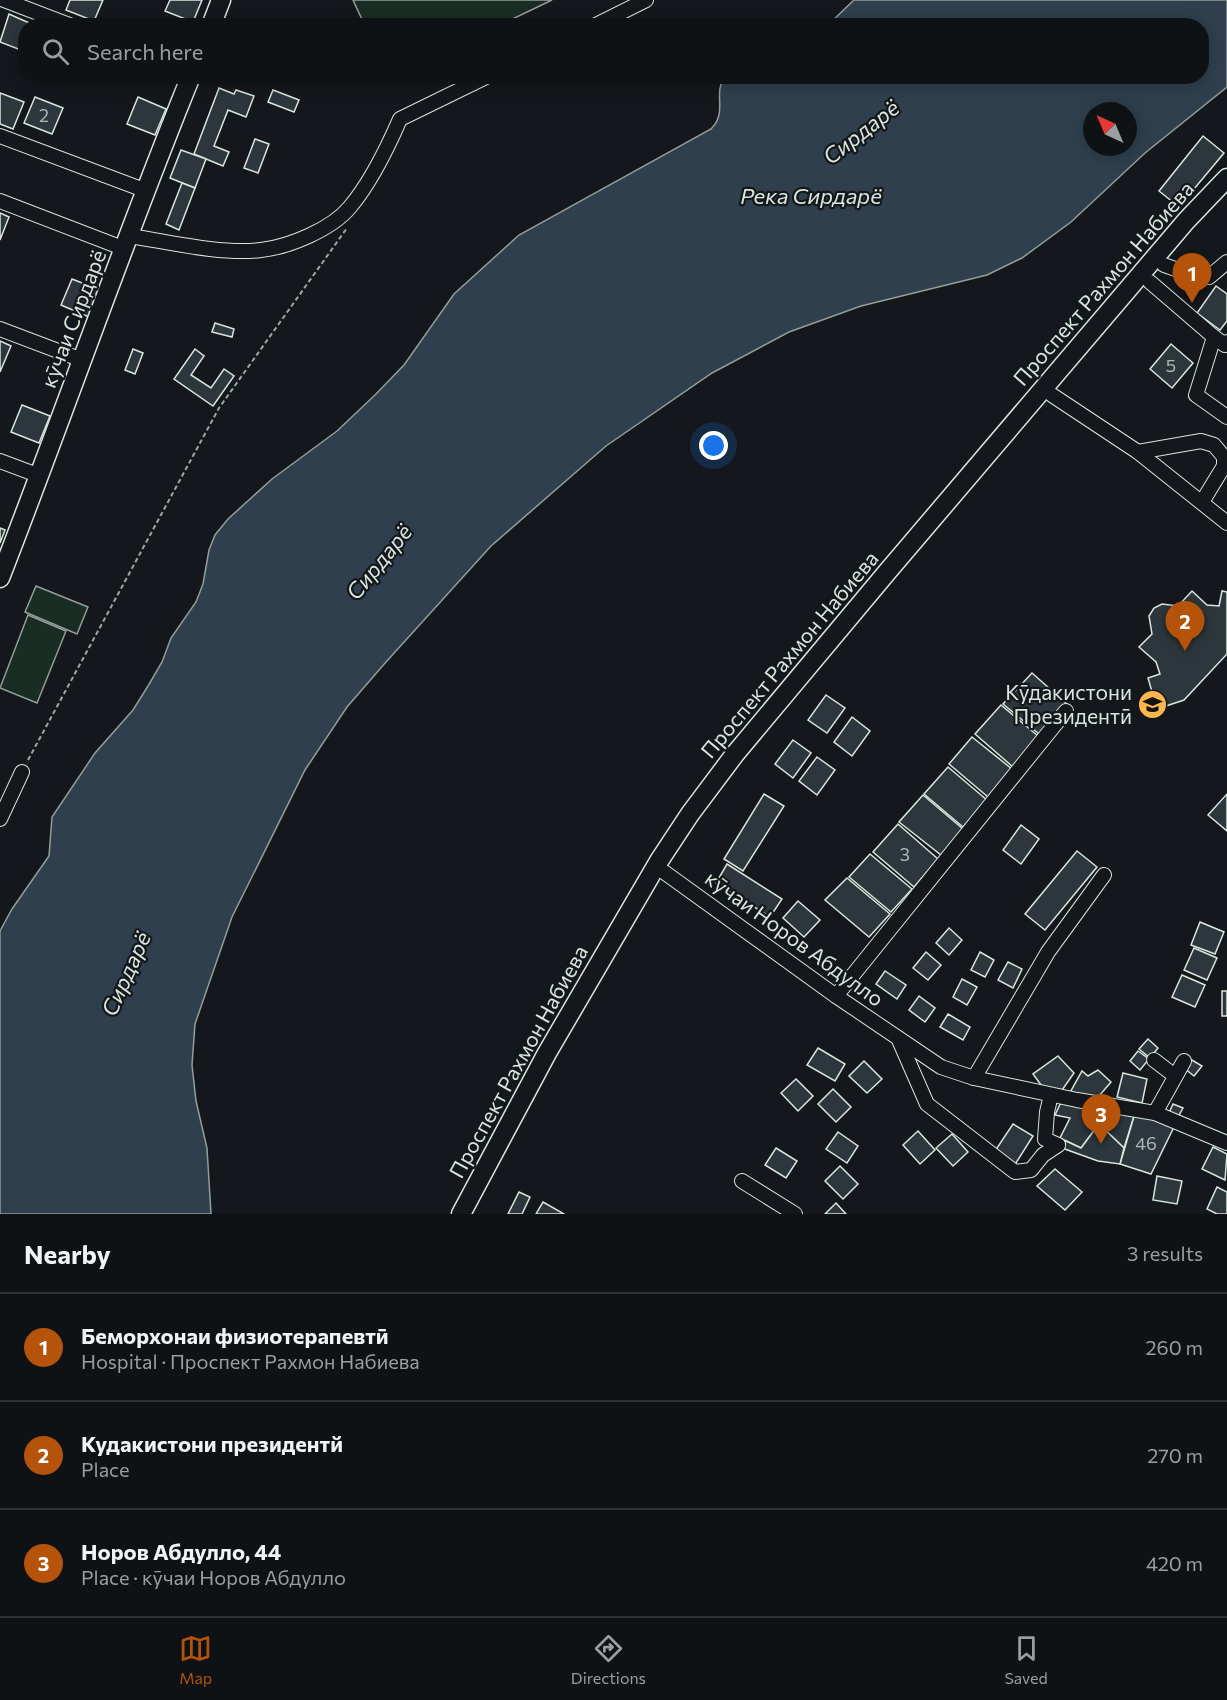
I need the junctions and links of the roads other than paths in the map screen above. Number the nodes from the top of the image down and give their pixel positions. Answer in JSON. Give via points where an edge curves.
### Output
{"nodes":[{"id":1,"x":4,"y":0,"type":"edge"},
{"id":2,"x":221,"y":0,"type":"edge"},
{"id":3,"x":646,"y":0,"type":"edge"},
{"id":4,"x":51,"y":18,"type":"edge"},
{"id":5,"x":214,"y":18,"type":"edge"},
{"id":6,"x":610,"y":18,"type":"edge"},
{"id":7,"x":187,"y":84,"type":"edge"},
{"id":8,"x":472,"y":84,"type":"edge"},
{"id":9,"x":0,"y":136,"type":"edge"},
{"id":10,"x":1227,"y":178,"type":"edge"},
{"id":11,"x":144,"y":190,"type":"junction"},
{"id":12,"x":1227,"y":193,"type":"edge"},
{"id":13,"x":0,"y":201,"type":"edge"},
{"id":14,"x":128,"y":242,"type":"junction"},
{"id":15,"x":1227,"y":262,"type":"edge"},
{"id":16,"x":1164,"y":265,"type":"junction"},
{"id":17,"x":1150,"y":282,"type":"junction"},
{"id":18,"x":0,"y":329,"type":"edge"},
{"id":19,"x":1220,"y":339,"type":"edge"},
{"id":20,"x":82,"y":360,"type":"junction"},
{"id":21,"x":1052,"y":395,"type":"junction"},
{"id":22,"x":1227,"y":417,"type":"edge"},
{"id":23,"x":1138,"y":452,"type":"junction"},
{"id":24,"x":0,"y":461,"type":"edge"},
{"id":25,"x":40,"y":476,"type":"junction"},
{"id":26,"x":1202,"y":502,"type":"junction"},
{"id":27,"x":1227,"y":523,"type":"edge"},
{"id":28,"x":0,"y":578,"type":"edge"},
{"id":29,"x":1066,"y":711,"type":"dead end"},
{"id":30,"x":22,"y":772,"type":"road end"},
{"id":31,"x":0,"y":819,"type":"edge"},
{"id":32,"x":664,"y":872,"type":"junction"},
{"id":33,"x":1104,"y":875,"type":"dead end"},
{"id":34,"x":836,"y":996,"type":"junction"},
{"id":35,"x":899,"y":1040,"type":"junction"},
{"id":36,"x":1154,"y":1060,"type":"dead end"},
{"id":37,"x":1184,"y":1061,"type":"dead end"},
{"id":38,"x":1175,"y":1076,"type":"junction"},
{"id":39,"x":974,"y":1078,"type":"junction"},
{"id":40,"x":1052,"y":1095,"type":"junction"},
{"id":41,"x":1155,"y":1113,"type":"junction"},
{"id":42,"x":1227,"y":1143,"type":"edge"},
{"id":43,"x":742,"y":1181,"type":"dead end"},
{"id":44,"x":461,"y":1214,"type":"edge"},
{"id":45,"x":473,"y":1214,"type":"edge"},
{"id":46,"x":795,"y":1214,"type":"edge"}],
"edges":[{"from":1,"to":4,"type":"street"},
{"from":2,"to":5,"type":"main road"},
{"from":3,"to":6,"type":"street"},
{"from":7,"to":11,"type":"main road","name":"кӯчаи Сирдарё"},
{"from":8,"to":14,"type":"street","via":[[400,119],[350,208],[316,234],[261,250]]},
{"from":9,"to":11,"type":"street"},
{"from":10,"to":44,"type":"main road","name":"Проспект Рахмон Набиева","via":[[888,571],[735,754],[690,814],[569,1015]]},
{"from":11,"to":14,"type":"main road","name":"кӯчаи Сирдарё"},
{"from":12,"to":16,"type":"main road","name":"Проспект Рахмон Набиева"},
{"from":13,"to":14,"type":"street"},
{"from":14,"to":20,"type":"main road","name":"кӯчаи Сирдарё"},
{"from":15,"to":16,"type":"street","via":[[1209,277]]},
{"from":16,"to":17,"type":"main road","name":"Проспект Рахмон Набиева"},
{"from":17,"to":19,"type":"street"},
{"from":17,"to":21,"type":"main road","name":"Проспект Рахмон Набиева"},
{"from":18,"to":20,"type":"street"},
{"from":19,"to":22,"type":"street","via":[[1196,395]]},
{"from":20,"to":25,"type":"main road","name":"кӯчаи Сирдарё"},
{"from":21,"to":23,"type":"street"},
{"from":21,"to":32,"type":"main road","name":"Проспект Рахмон Набиева","via":[[743,758]]},
{"from":23,"to":26,"type":"street"},
{"from":23,"to":26,"type":"street","via":[[1201,441],[1215,445],[1224,457],[1224,466]]},
{"from":24,"to":25,"type":"street"},
{"from":25,"to":28,"type":"main road","name":"кӯчаи Сирдарё"},
{"from":26,"to":27,"type":"street"},
{"from":29,"to":34,"type":"street"},
{"from":30,"to":31,"type":"street"},
{"from":32,"to":34,"type":"street","name":"кӯчаи Норов Абдулло"},
{"from":32,"to":45,"type":"main road","name":"Проспект Рахмон Набиева","via":[[585,1004]]},
{"from":33,"to":39,"type":"street","via":[[1048,952]]},
{"from":34,"to":35,"type":"street","name":"кӯчаи Норов Абдулло"},
{"from":35,"to":39,"type":"street","name":"кӯчаи Норов Абдулло","via":[[941,1067]]},
{"from":35,"to":40,"type":"street","via":[[927,1104],[1015,1172],[1031,1170],[1058,1145],[1046,1139]]},
{"from":36,"to":38,"type":"street"},
{"from":37,"to":38,"type":"street"},
{"from":38,"to":41,"type":"street"},
{"from":39,"to":40,"type":"street","name":"кӯчаи Норов Абдулло"},
{"from":40,"to":41,"type":"street","name":"кӯчаи Норов Абдулло"},
{"from":41,"to":42,"type":"street","name":"кӯчаи Норов Абдулло"},
{"from":43,"to":46,"type":"street"}]}
